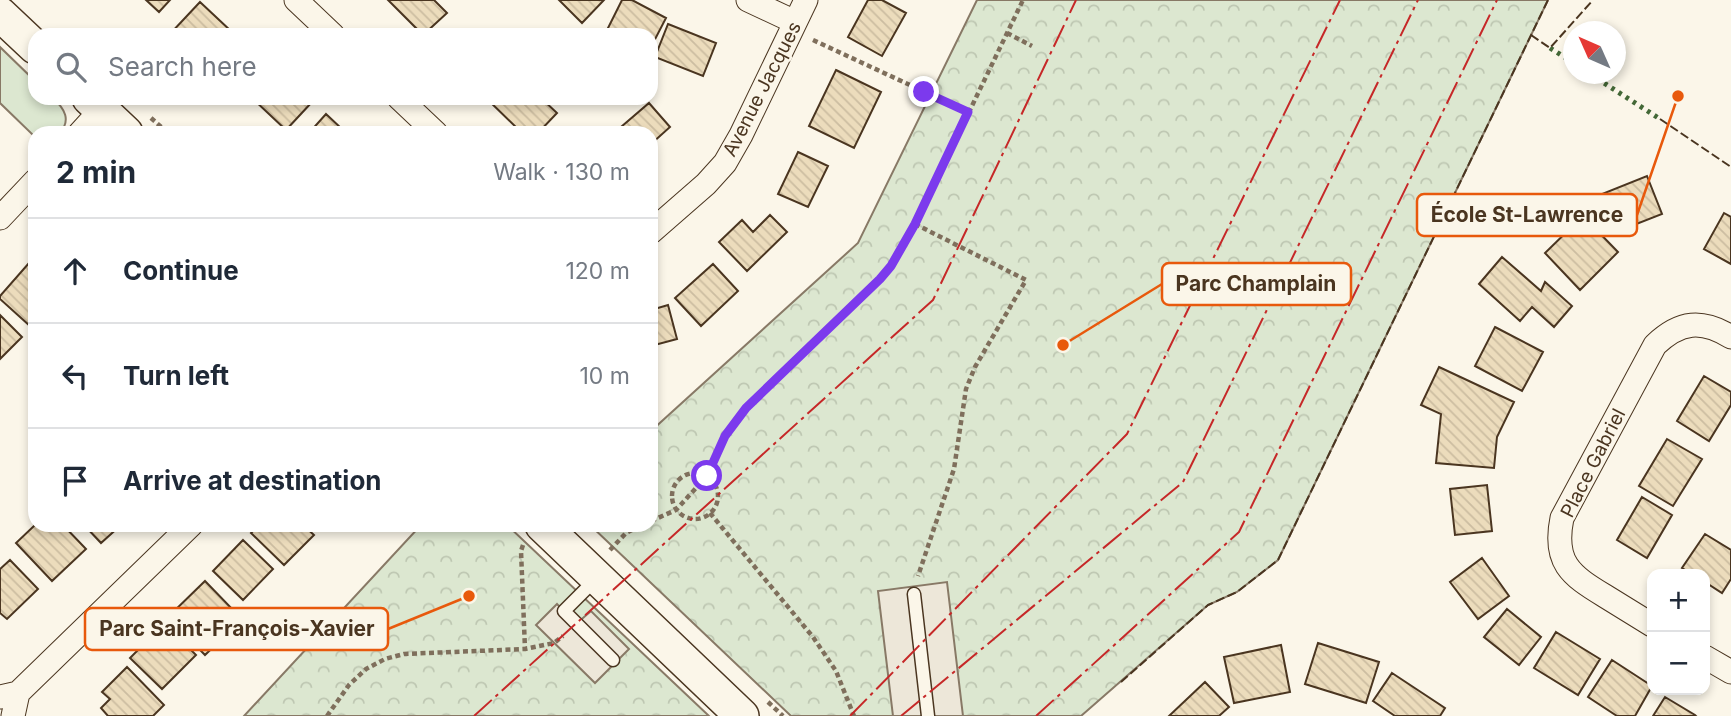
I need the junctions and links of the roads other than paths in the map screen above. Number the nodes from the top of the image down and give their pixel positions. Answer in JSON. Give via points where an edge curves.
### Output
{"nodes":[{"id":1,"x":296,"y":0,"type":"edge"},
{"id":2,"x":748,"y":0,"type":"edge"},
{"id":3,"x":806,"y":0,"type":"edge"},
{"id":4,"x":0,"y":14,"type":"edge"},
{"id":5,"x":326,"y":28,"type":"edge"},
{"id":6,"x":801,"y":30,"type":"junction"},
{"id":7,"x":28,"y":40,"type":"edge"},
{"id":8,"x":406,"y":105,"type":"edge"},
{"id":9,"x":90,"y":114,"type":"edge"},
{"id":10,"x":113,"y":126,"type":"edge"},
{"id":11,"x":429,"y":126,"type":"edge"},
{"id":12,"x":28,"y":188,"type":"edge"},
{"id":13,"x":0,"y":218,"type":"edge"},
{"id":14,"x":658,"y":226,"type":"edge"},
{"id":15,"x":1731,"y":337,"type":"edge"},
{"id":16,"x":184,"y":532,"type":"edge"},
{"id":17,"x":535,"y":532,"type":"edge"},
{"id":18,"x":603,"y":564,"type":"junction"},
{"id":19,"x":914,"y":594,"type":"road end"},
{"id":20,"x":1647,"y":622,"type":"edge"},
{"id":21,"x":613,"y":660,"type":"dead end"},
{"id":22,"x":1710,"y":660,"type":"edge"},
{"id":23,"x":1731,"y":673,"type":"edge"},
{"id":24,"x":10,"y":702,"type":"edge"},
{"id":25,"x":742,"y":716,"type":"edge"},
{"id":26,"x":928,"y":716,"type":"edge"}],
"edges":[{"from":1,"to":5,"type":"street"},
{"from":2,"to":6,"type":"street"},
{"from":3,"to":6,"type":"street","name":"Avenue Jacques"},
{"from":4,"to":7,"type":"street"},
{"from":6,"to":14,"type":"street","name":"Avenue Jacques","via":[[725,163]]},
{"from":8,"to":11,"type":"street"},
{"from":9,"to":10,"type":"street"},
{"from":12,"to":13,"type":"street"},
{"from":15,"to":20,"type":"street","name":"Place Gabriel","via":[[1712,327],[1691,325],[1671,332],[1656,345],[1562,518],[1561,555],[1573,576]]},
{"from":16,"to":24,"type":"street"},
{"from":17,"to":18,"type":"street"},
{"from":18,"to":21,"type":"lane","via":[[564,611]]},
{"from":18,"to":25,"type":"street"},
{"from":19,"to":26,"type":"lane"},
{"from":22,"to":23,"type":"street"}]}
